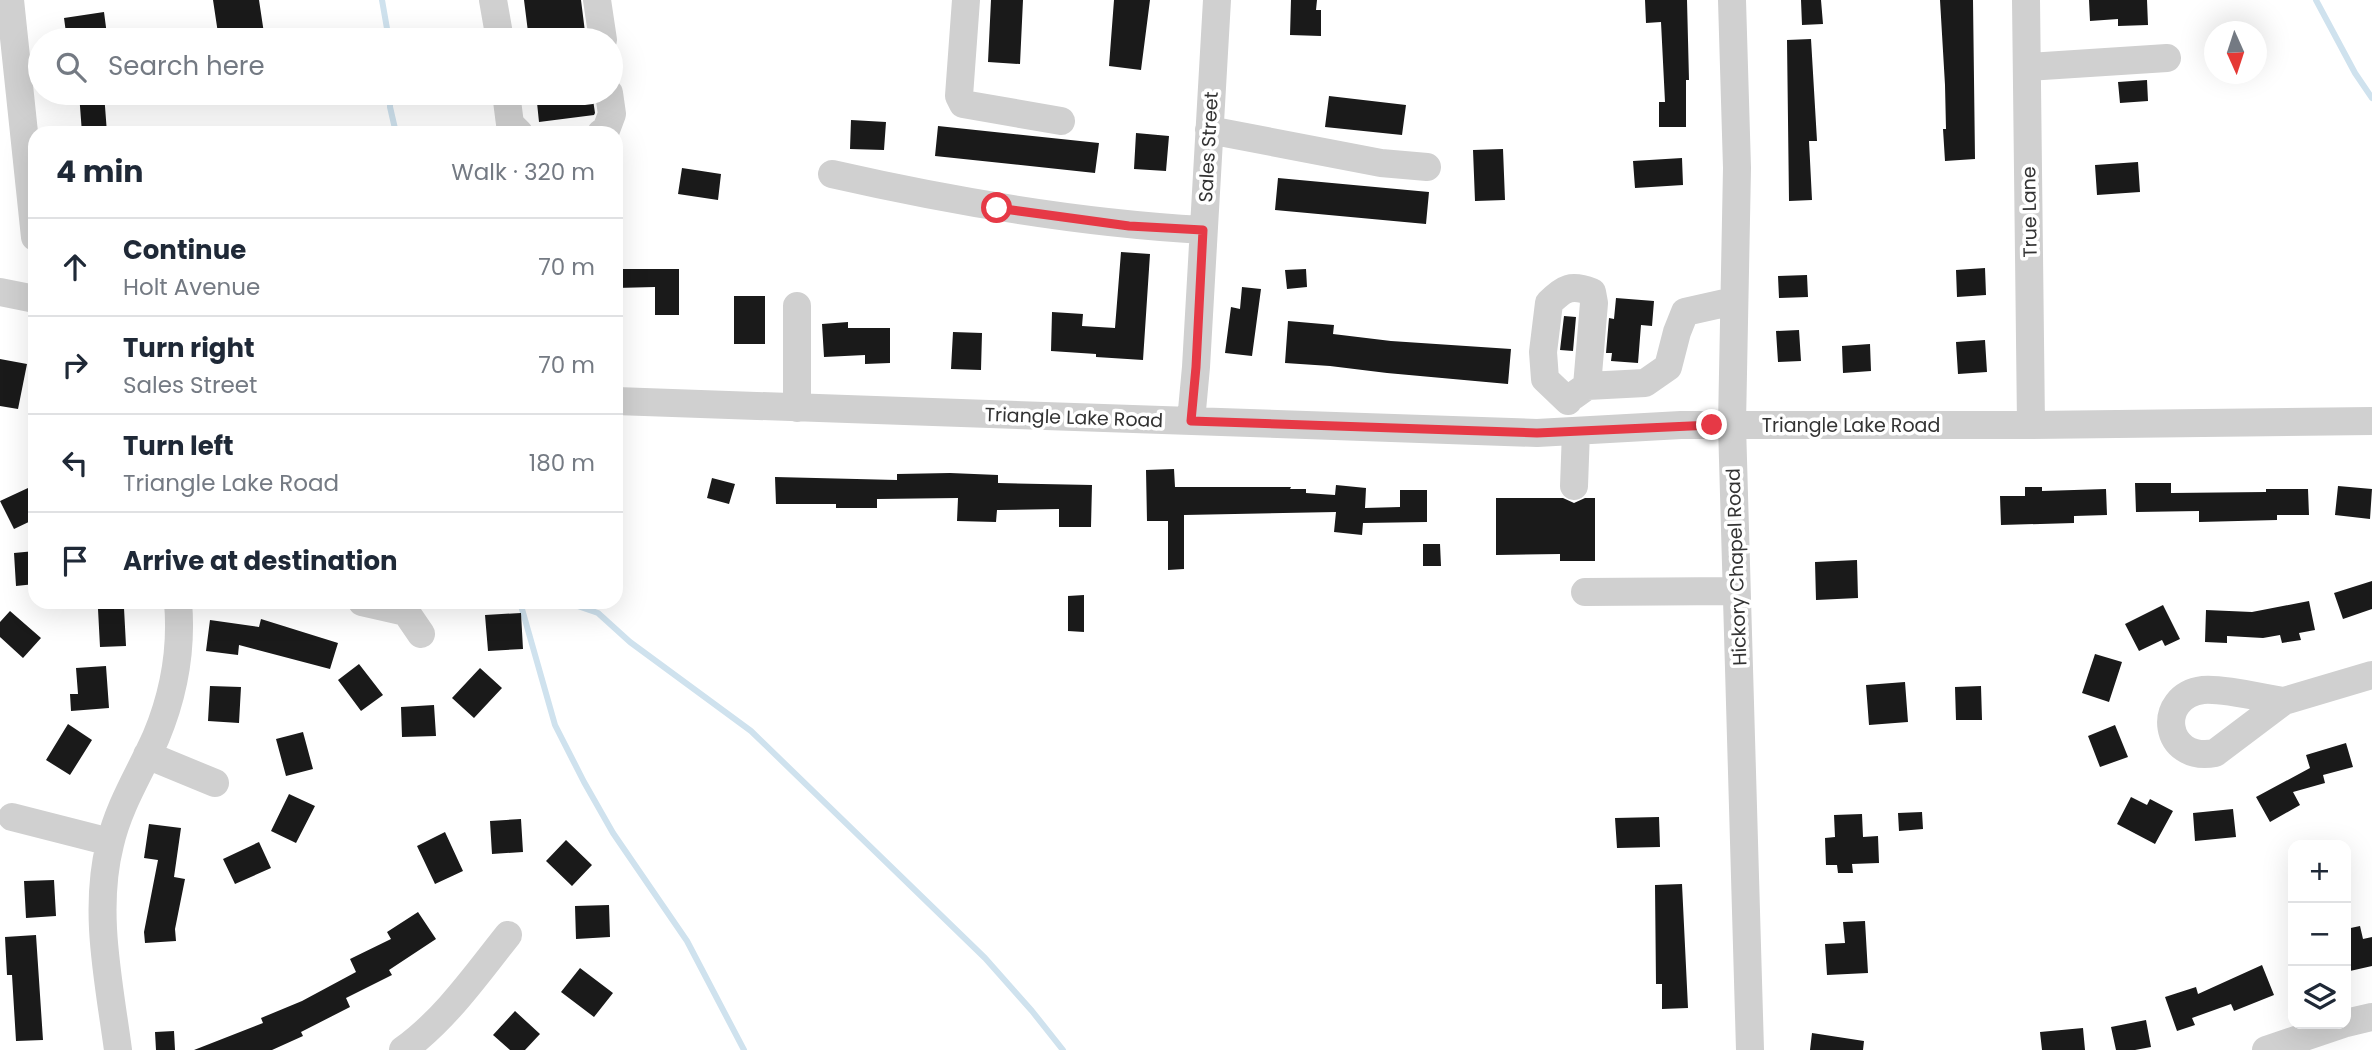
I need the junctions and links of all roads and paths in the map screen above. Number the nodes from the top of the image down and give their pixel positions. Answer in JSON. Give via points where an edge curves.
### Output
{"nodes":[{"id":1,"x":10,"y":0,"type":"edge"},
{"id":2,"x":493,"y":0,"type":"edge"},
{"id":3,"x":597,"y":0,"type":"edge"},
{"id":4,"x":966,"y":0,"type":"edge"},
{"id":5,"x":1217,"y":0,"type":"edge"},
{"id":6,"x":1731,"y":0,"type":"edge"},
{"id":7,"x":2026,"y":0,"type":"edge"},
{"id":8,"x":498,"y":28,"type":"edge"},
{"id":9,"x":601,"y":28,"type":"edge"},
{"id":10,"x":2166,"y":58,"type":"dead end"},
{"id":11,"x":2027,"y":67,"type":"junction"},
{"id":12,"x":508,"y":105,"type":"edge"},
{"id":13,"x":611,"y":105,"type":"edge"},
{"id":14,"x":1061,"y":121,"type":"dead end"},
{"id":15,"x":512,"y":126,"type":"edge"},
{"id":16,"x":608,"y":126,"type":"edge"},
{"id":17,"x":1209,"y":130,"type":"junction"},
{"id":18,"x":1427,"y":167,"type":"dead end"},
{"id":19,"x":28,"y":171,"type":"edge"},
{"id":20,"x":832,"y":174,"type":"dead end"},
{"id":21,"x":1203,"y":230,"type":"junction"},
{"id":22,"x":0,"y":292,"type":"edge"},
{"id":23,"x":28,"y":298,"type":"edge"},
{"id":24,"x":1734,"y":300,"type":"junction"},
{"id":25,"x":797,"y":306,"type":"dead end"},
{"id":26,"x":623,"y":401,"type":"edge"},
{"id":27,"x":797,"y":408,"type":"junction"},
{"id":28,"x":1191,"y":421,"type":"junction"},
{"id":29,"x":2372,"y":421,"type":"edge"},
{"id":30,"x":1731,"y":425,"type":"junction"},
{"id":31,"x":2031,"y":425,"type":"junction"},
{"id":32,"x":1571,"y":431,"type":"junction"},
{"id":33,"x":1573,"y":486,"type":"dead end"},
{"id":34,"x":1585,"y":592,"type":"dead end"},
{"id":35,"x":1736,"y":592,"type":"junction"},
{"id":36,"x":178,"y":609,"type":"edge"},
{"id":37,"x":393,"y":609,"type":"edge"},
{"id":38,"x":421,"y":634,"type":"dead end"},
{"id":39,"x":2372,"y":675,"type":"edge"},
{"id":40,"x":2284,"y":701,"type":"dead end"},
{"id":41,"x":147,"y":755,"type":"junction"},
{"id":42,"x":215,"y":783,"type":"dead end"},
{"id":43,"x":12,"y":817,"type":"dead end"},
{"id":44,"x":110,"y":842,"type":"junction"},
{"id":45,"x":508,"y":934,"type":"dead end"},
{"id":46,"x":2372,"y":1017,"type":"edge"},
{"id":47,"x":2351,"y":1022,"type":"edge"},
{"id":48,"x":2327,"y":1029,"type":"edge"},
{"id":49,"x":118,"y":1050,"type":"edge"},
{"id":50,"x":403,"y":1050,"type":"edge"},
{"id":51,"x":1750,"y":1050,"type":"edge"},
{"id":52,"x":2266,"y":1050,"type":"edge"}],
"edges":[{"from":1,"to":19,"type":"street"},
{"from":2,"to":8,"type":"street"},
{"from":3,"to":9,"type":"street"},
{"from":4,"to":14,"type":"street","via":[[959,96],[963,104]]},
{"from":5,"to":17,"type":"street","name":"Sales Street"},
{"from":6,"to":24,"type":"street","name":"Hickory Chapel Road","via":[[1737,167]]},
{"from":7,"to":11,"type":"street","name":"True Lane"},
{"from":10,"to":11,"type":"street"},
{"from":11,"to":31,"type":"street","name":"True Lane"},
{"from":12,"to":15,"type":"street"},
{"from":13,"to":16,"type":"street"},
{"from":17,"to":18,"type":"street","via":[[1381,163]]},
{"from":17,"to":21,"type":"street","name":"Sales Street"},
{"from":20,"to":21,"type":"street","via":[[997,208],[1129,226]]},
{"from":21,"to":28,"type":"street","name":"Sales Street"},
{"from":22,"to":23,"type":"street"},
{"from":24,"to":30,"type":"street","name":"Hickory Chapel Road"},
{"from":24,"to":32,"type":"street","via":[[1685,312],[1668,366],[1645,383],[1577,394]]},
{"from":25,"to":27,"type":"street"},
{"from":26,"to":27,"type":"street","name":"Triangle Lake Road"},
{"from":27,"to":28,"type":"street","name":"Triangle Lake Road"},
{"from":28,"to":32,"type":"street","name":"Triangle Lake Road"},
{"from":29,"to":31,"type":"street","name":"Triangle Lake Road"},
{"from":30,"to":31,"type":"street","name":"Triangle Lake Road"},
{"from":30,"to":32,"type":"street","name":"Triangle Lake Road"},
{"from":30,"to":35,"type":"street","name":"Hickory Chapel Road"},
{"from":32,"to":33,"type":"street"},
{"from":34,"to":35,"type":"street"},
{"from":35,"to":51,"type":"street","name":"Hickory Chapel Road"},
{"from":36,"to":41,"type":"street","via":[[176,672]]},
{"from":37,"to":38,"type":"street","via":[[406,612]]},
{"from":39,"to":40,"type":"street"},
{"from":41,"to":42,"type":"street"},
{"from":41,"to":44,"type":"street","via":[[123,802]]},
{"from":43,"to":44,"type":"street"},
{"from":44,"to":49,"type":"street","via":[[102,912]]},
{"from":45,"to":50,"type":"street","via":[[422,1036]]},
{"from":46,"to":47,"type":"street"},
{"from":48,"to":52,"type":"street"}]}
